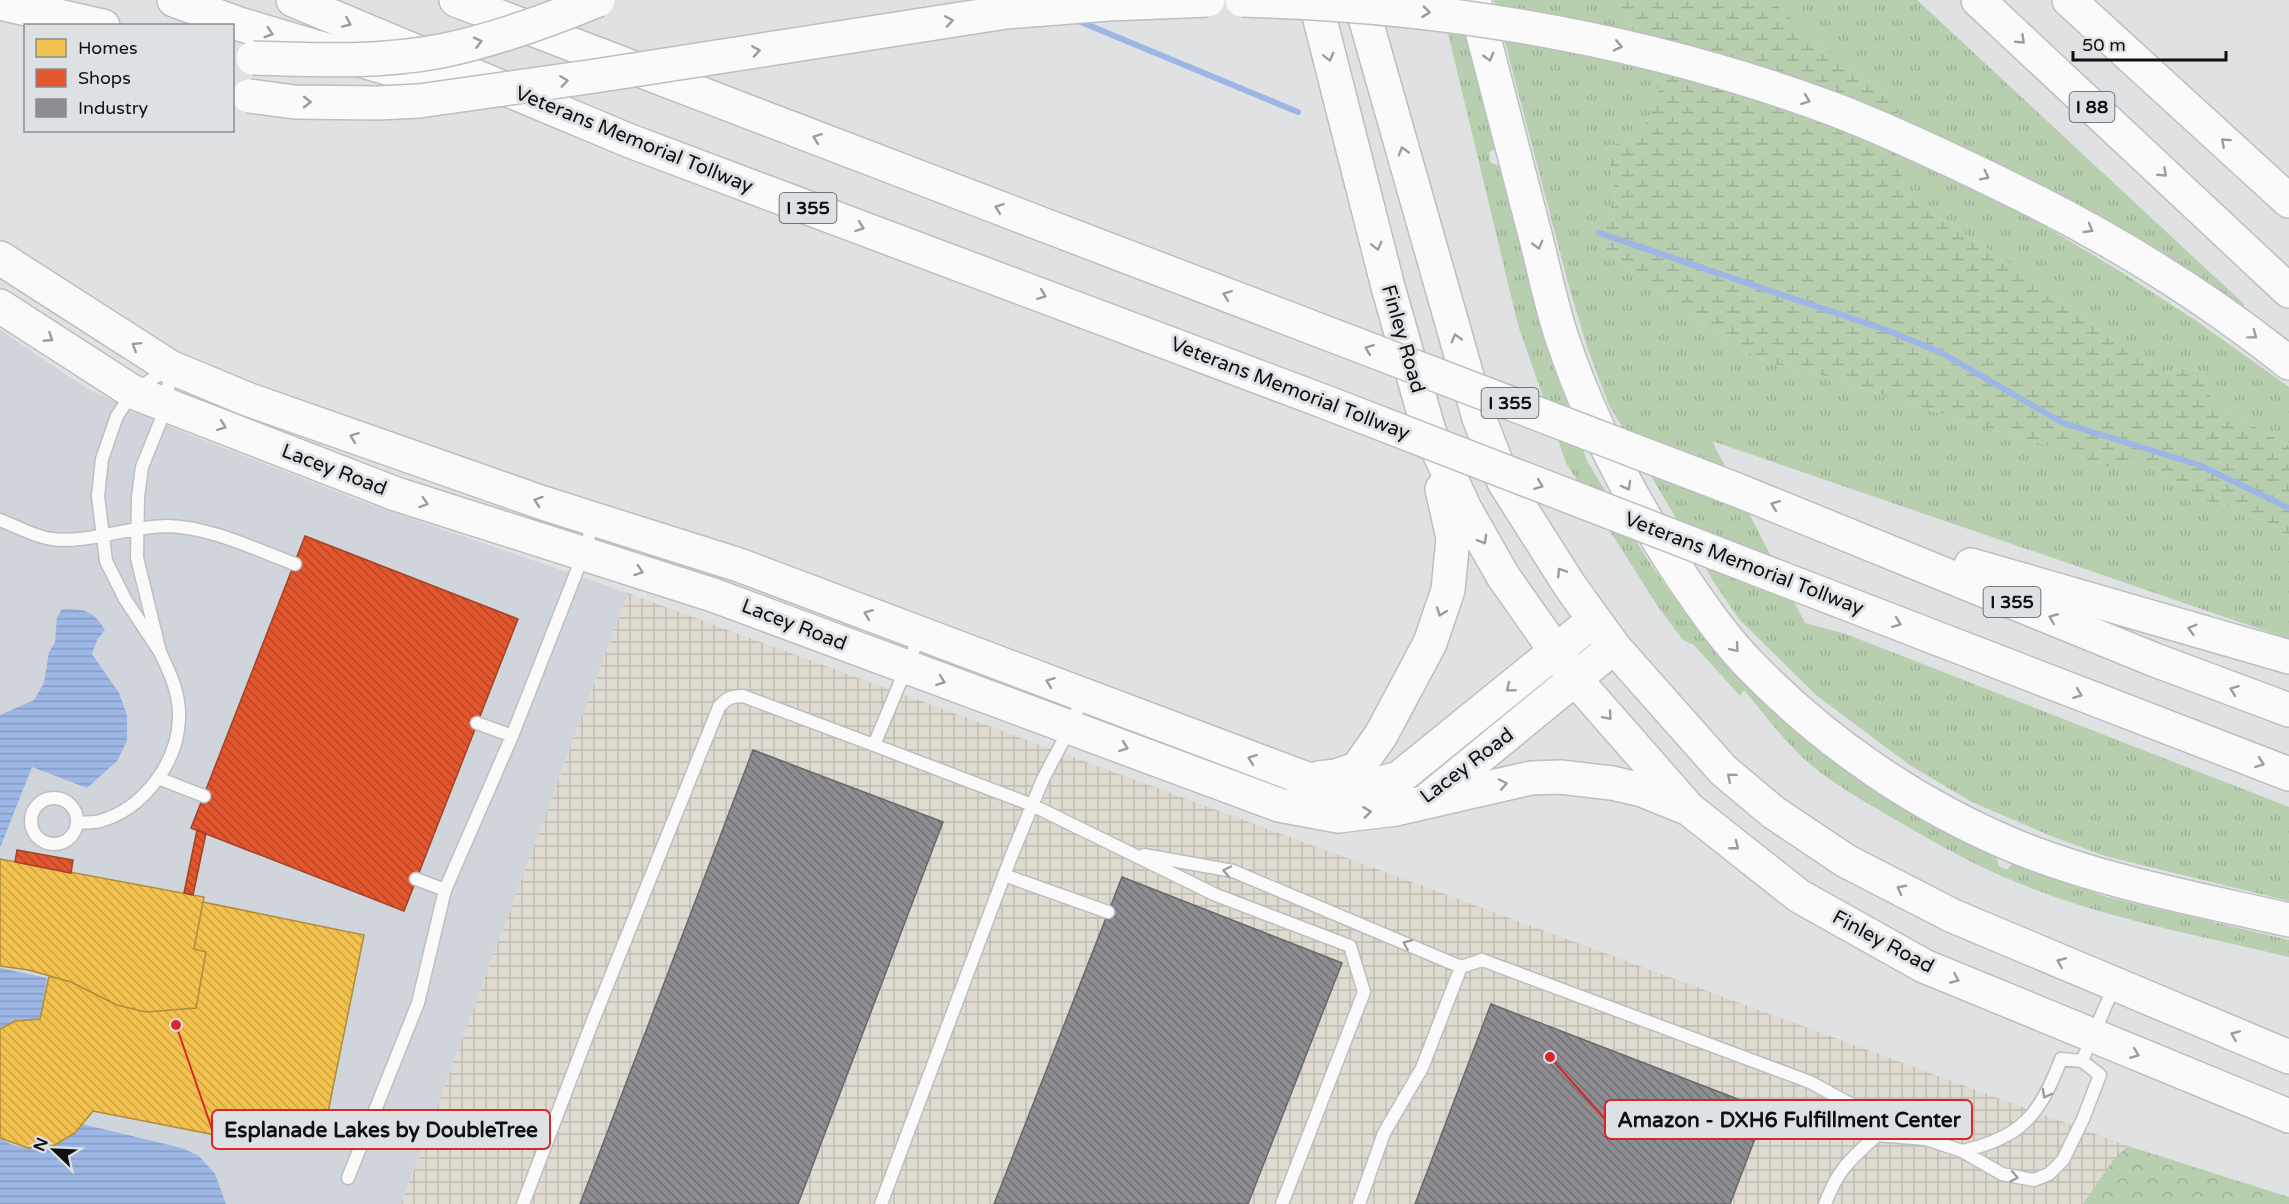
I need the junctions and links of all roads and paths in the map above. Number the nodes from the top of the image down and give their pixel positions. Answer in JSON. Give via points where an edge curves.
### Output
{"nodes":[{"id":1,"x":174,"y":0,"type":"edge"},
{"id":2,"x":293,"y":0,"type":"edge"},
{"id":3,"x":456,"y":0,"type":"edge"},
{"id":4,"x":598,"y":0,"type":"edge"},
{"id":5,"x":1208,"y":0,"type":"edge"},
{"id":6,"x":1242,"y":0,"type":"edge"},
{"id":7,"x":1315,"y":0,"type":"edge"},
{"id":8,"x":1360,"y":0,"type":"edge"},
{"id":9,"x":1474,"y":0,"type":"edge"},
{"id":10,"x":1978,"y":0,"type":"edge"},
{"id":11,"x":2068,"y":0,"type":"edge"},
{"id":12,"x":0,"y":3,"type":"edge"},
{"id":13,"x":0,"y":9,"type":"edge"},
{"id":14,"x":42,"y":24,"type":"edge"},
{"id":15,"x":94,"y":24,"type":"edge"},
{"id":16,"x":243,"y":56,"type":"edge"},
{"id":17,"x":241,"y":93,"type":"edge"},
{"id":18,"x":630,"y":141,"type":"junction"},
{"id":19,"x":2289,"y":201,"type":"edge"},
{"id":20,"x":7,"y":286,"type":"edge"},
{"id":21,"x":2289,"y":291,"type":"edge"},
{"id":22,"x":2289,"y":363,"type":"edge"},
{"id":23,"x":170,"y":367,"type":"junction"},
{"id":24,"x":133,"y":392,"type":"junction"},
{"id":25,"x":167,"y":405,"type":"junction"},
{"id":26,"x":1429,"y":432,"type":"junction"},
{"id":27,"x":594,"y":518,"type":"junction"},
{"id":28,"x":1809,"y":518,"type":"junction"},
{"id":29,"x":0,"y":520,"type":"edge"},
{"id":30,"x":138,"y":528,"type":"junction"},
{"id":31,"x":103,"y":534,"type":"junction"},
{"id":32,"x":584,"y":554,"type":"junction"},
{"id":33,"x":295,"y":564,"type":"dead end"},
{"id":34,"x":1594,"y":620,"type":"junction"},
{"id":35,"x":921,"y":634,"type":"junction"},
{"id":36,"x":1614,"y":647,"type":"junction"},
{"id":37,"x":1556,"y":651,"type":"junction"},
{"id":38,"x":160,"y":652,"type":"junction"},
{"id":39,"x":2289,"y":657,"type":"edge"},
{"id":40,"x":907,"y":668,"type":"junction"},
{"id":41,"x":1576,"y":680,"type":"junction"},
{"id":42,"x":1084,"y":693,"type":"junction"},
{"id":43,"x":2289,"y":710,"type":"edge"},
{"id":44,"x":477,"y":723,"type":"dead end"},
{"id":45,"x":1071,"y":726,"type":"junction"},
{"id":46,"x":512,"y":736,"type":"junction"},
{"id":47,"x":874,"y":745,"type":"junction"},
{"id":48,"x":2289,"y":774,"type":"edge"},
{"id":49,"x":158,"y":778,"type":"junction"},
{"id":50,"x":1307,"y":779,"type":"junction"},
{"id":51,"x":204,"y":796,"type":"dead end"},
{"id":52,"x":1425,"y":802,"type":"junction"},
{"id":53,"x":1032,"y":806,"type":"junction"},
{"id":54,"x":1689,"y":809,"type":"junction"},
{"id":55,"x":77,"y":823,"type":"dead end"},
{"id":56,"x":1128,"y":852,"type":"junction"},
{"id":57,"x":1004,"y":875,"type":"junction"},
{"id":58,"x":416,"y":879,"type":"dead end"},
{"id":59,"x":445,"y":890,"type":"junction"},
{"id":60,"x":1108,"y":912,"type":"dead end"},
{"id":61,"x":2289,"y":920,"type":"edge"},
{"id":62,"x":1461,"y":967,"type":"junction"},
{"id":63,"x":2115,"y":984,"type":"junction"},
{"id":64,"x":2088,"y":1049,"type":"junction"},
{"id":65,"x":2289,"y":1057,"type":"edge"},
{"id":66,"x":2289,"y":1116,"type":"edge"},
{"id":67,"x":1877,"y":1135,"type":"junction"},
{"id":68,"x":1962,"y":1151,"type":"junction"},
{"id":69,"x":348,"y":1178,"type":"dead end"},
{"id":70,"x":523,"y":1204,"type":"edge"},
{"id":71,"x":881,"y":1204,"type":"edge"},
{"id":72,"x":1282,"y":1204,"type":"edge"},
{"id":73,"x":1359,"y":1204,"type":"edge"},
{"id":74,"x":1825,"y":1204,"type":"edge"}],
"edges":[{"from":1,"to":18,"type":"main road","one_way":true,"via":[[239,24]]},
{"from":2,"to":18,"type":"main road","name":"Veterans Memorial Tollway","number":"I 355","one_way":true},
{"from":28,"to":3,"type":"main road","number":"I 355","one_way":true,"bridge":true},
{"from":16,"to":4,"type":"main road","one_way":true,"bridge":true,"via":[[334,61],[440,51],[518,31]]},
{"from":17,"to":5,"type":"main road","one_way":true,"bridge":true,"via":[[295,102],[419,101],[1006,12]]},
{"from":6,"to":22,"type":"main road","one_way":true,"bridge":true,"via":[[1393,8],[1557,33],[1673,59],[1788,93],[1943,155],[2082,225],[2160,272]]},
{"from":7,"to":26,"type":"main road","name":"Finley Road","one_way":true},
{"from":34,"to":8,"type":"main road","one_way":true,"via":[[1504,482],[1479,418]]},
{"from":9,"to":61,"type":"main road","one_way":true,"via":[[1562,337],[1590,410],[1624,483],[1662,548],[1711,620],[1751,666],[1795,709],[1847,750],[1902,789],[1962,822],[2075,868]]},
{"from":10,"to":21,"type":"main road","number":"I 88","one_way":true},
{"from":19,"to":11,"type":"main road","one_way":true},
{"from":12,"to":15,"type":"main road"},
{"from":13,"to":14,"type":"main road"},
{"from":18,"to":48,"type":"main road","name":"Veterans Memorial Tollway","number":"I 355","one_way":true,"bridge":true,"via":[[1328,403]]},
{"from":23,"to":20,"type":"main road","name":"Lacey Road","one_way":true},
{"from":20,"to":24,"type":"main road","name":"Lacey Road","one_way":true},
{"from":23,"to":24,"type":"lane"},
{"from":23,"to":25,"type":"lane"},
{"from":27,"to":23,"type":"main road","name":"Lacey Road","one_way":true,"via":[[422,462]]},
{"from":24,"to":25,"type":"main road","name":"Lacey Road"},
{"from":24,"to":31,"type":"lane","via":[[117,416],[102,459],[98,496]]},
{"from":25,"to":30,"type":"lane","via":[[142,467]]},
{"from":25,"to":32,"type":"main road","name":"Lacey Road","one_way":true,"via":[[396,494]]},
{"from":26,"to":37,"type":"main road","name":"Finley Road","one_way":true,"via":[[1465,509],[1503,576]]},
{"from":26,"to":50,"type":"main road","one_way":true,"via":[[1453,538],[1448,590],[1430,643],[1358,770]]},
{"from":27,"to":32,"type":"lane"},
{"from":35,"to":27,"type":"main road","name":"Lacey Road","one_way":true,"via":[[739,565]]},
{"from":39,"to":28,"type":"main road","one_way":true},
{"from":43,"to":28,"type":"main road","number":"I 355","one_way":true,"via":[[2155,660]]},
{"from":29,"to":31,"type":"lane","via":[[51,539]]},
{"from":30,"to":31,"type":"lane"},
{"from":30,"to":33,"type":"lane","via":[[168,526],[213,534]]},
{"from":30,"to":38,"type":"lane","via":[[137,558]]},
{"from":31,"to":38,"type":"lane","via":[[106,561],[125,599]]},
{"from":32,"to":40,"type":"main road","name":"Lacey Road","one_way":true,"via":[[713,595]]},
{"from":32,"to":46,"type":"lane"},
{"from":34,"to":36,"type":"main road"},
{"from":34,"to":37,"type":"main road"},
{"from":35,"to":40,"type":"lane"},
{"from":42,"to":35,"type":"main road","name":"Lacey Road","one_way":true},
{"from":36,"to":41,"type":"main road","name":"Lacey Road"},
{"from":63,"to":36,"type":"main road","one_way":true,"via":[[1953,916],[1846,861],[1773,812],[1723,770]]},
{"from":37,"to":41,"type":"main road","name":"Finley Road"},
{"from":37,"to":50,"type":"main road","name":"Lacey Road","one_way":true,"via":[[1399,778],[1360,789]]},
{"from":38,"to":49,"type":"lane","via":[[175,684],[179,718],[172,752]]},
{"from":40,"to":45,"type":"main road","name":"Lacey Road","one_way":true},
{"from":40,"to":47,"type":"lane"},
{"from":41,"to":52,"type":"main road","name":"Lacey Road"},
{"from":41,"to":54,"type":"main road","name":"Finley Road","one_way":true},
{"from":42,"to":45,"type":"lane"},
{"from":50,"to":42,"type":"main road","name":"Lacey Road","one_way":true},
{"from":44,"to":46,"type":"lane"},
{"from":45,"to":52,"type":"main road","name":"Lacey Road","one_way":true,"via":[[1279,806],[1338,816]]},
{"from":45,"to":53,"type":"lane","via":[[1042,778]]},
{"from":46,"to":59,"type":"lane"},
{"from":47,"to":53,"type":"lane"},
{"from":47,"to":70,"type":"lane","via":[[743,696],[724,700]]},
{"from":49,"to":51,"type":"lane"},
{"from":49,"to":55,"type":"lane","via":[[131,806],[99,821]]},
{"from":52,"to":54,"type":"main road","one_way":true,"via":[[1531,778],[1560,777],[1642,790]]},
{"from":53,"to":56,"type":"lane"},
{"from":53,"to":57,"type":"lane"},
{"from":54,"to":64,"type":"main road","name":"Finley Road","one_way":true,"via":[[1798,896],[1924,966]]},
{"from":62,"to":56,"type":"lane","one_way":true,"via":[[1233,871]]},
{"from":56,"to":72,"type":"lane","via":[[1216,895],[1350,946],[1364,992]]},
{"from":57,"to":60,"type":"lane"},
{"from":57,"to":71,"type":"lane"},
{"from":58,"to":59,"type":"lane"},
{"from":59,"to":69,"type":"lane","via":[[418,1003]]},
{"from":62,"to":67,"type":"lane","via":[[1482,960],[1810,1082],[1867,1113]]},
{"from":62,"to":73,"type":"lane","via":[[1422,1068],[1384,1133]]},
{"from":63,"to":64,"type":"lane"},
{"from":65,"to":63,"type":"main road","one_way":true},
{"from":64,"to":66,"type":"main road","name":"Finley Road","one_way":true},
{"from":64,"to":68,"type":"lane","one_way":true,"via":[[2061,1059],[2053,1082],[2026,1122],[2006,1137]]},
{"from":68,"to":64,"type":"lane","one_way":true,"via":[[2001,1174],[2016,1178],[2034,1180],[2049,1174],[2063,1160],[2100,1075]]},
{"from":67,"to":68,"type":"lane","via":[[1926,1138]]},
{"from":67,"to":74,"type":"lane","via":[[1847,1162]]}]}
